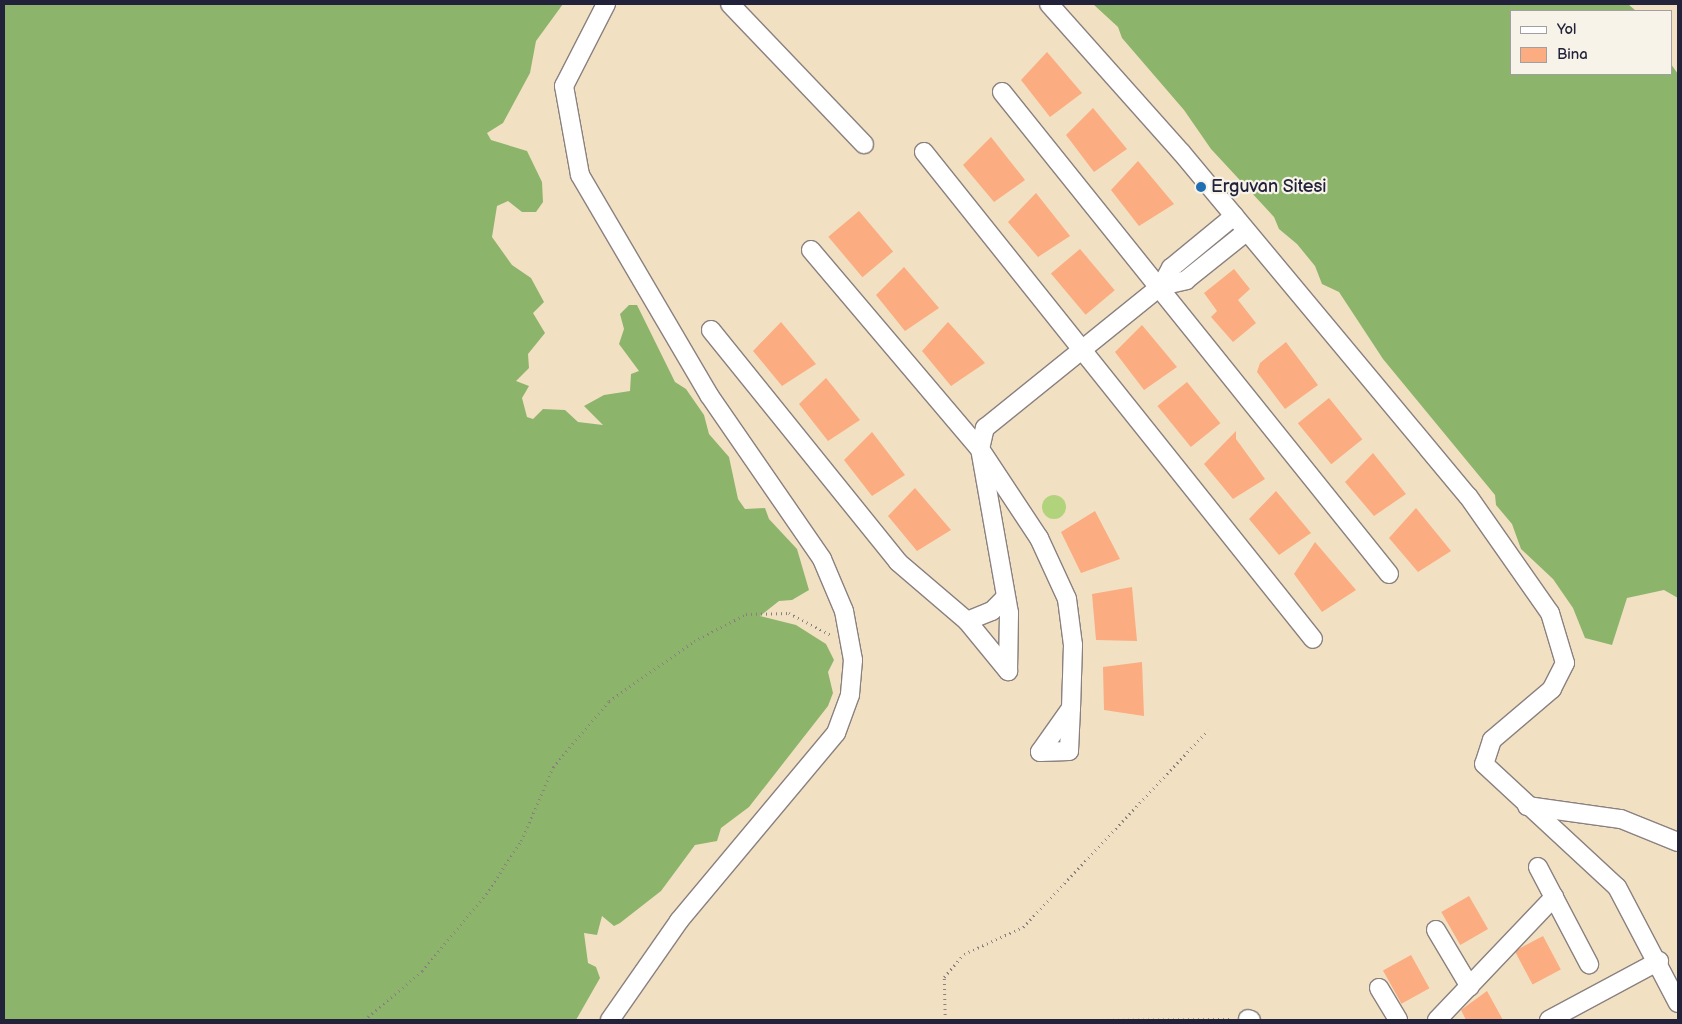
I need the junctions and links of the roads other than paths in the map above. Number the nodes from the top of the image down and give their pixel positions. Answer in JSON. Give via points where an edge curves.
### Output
{"nodes":[{"id":1,"x":606,"y":4,"type":"edge"},
{"id":2,"x":730,"y":4,"type":"edge"},
{"id":3,"x":1049,"y":4,"type":"edge"},
{"id":4,"x":1002,"y":92,"type":"dead end"},
{"id":5,"x":864,"y":144,"type":"dead end"},
{"id":6,"x":924,"y":152,"type":"dead end"},
{"id":7,"x":1234,"y":216,"type":"junction"},
{"id":8,"x":1246,"y":232,"type":"junction"},
{"id":9,"x":811,"y":250,"type":"dead end"},
{"id":10,"x":1161,"y":286,"type":"junction"},
{"id":11,"x":711,"y":330,"type":"dead end"},
{"id":12,"x":1085,"y":351,"type":"junction"},
{"id":13,"x":980,"y":449,"type":"junction"},
{"id":14,"x":1389,"y":574,"type":"dead end"},
{"id":15,"x":1004,"y":599,"type":"junction"},
{"id":16,"x":967,"y":621,"type":"junction"},
{"id":17,"x":1313,"y":638,"type":"dead end"},
{"id":18,"x":1071,"y":708,"type":"dead end"},
{"id":19,"x":1527,"y":806,"type":"junction"},
{"id":20,"x":1678,"y":842,"type":"edge"},
{"id":21,"x":1538,"y":867,"type":"dead end"},
{"id":22,"x":1554,"y":897,"type":"junction"},
{"id":23,"x":1436,"y":930,"type":"dead end"},
{"id":24,"x":1659,"y":961,"type":"junction"},
{"id":25,"x":1589,"y":964,"type":"dead end"},
{"id":26,"x":1470,"y":987,"type":"junction"},
{"id":27,"x":1380,"y":988,"type":"dead end"},
{"id":28,"x":1678,"y":1003,"type":"edge"},
{"id":29,"x":1573,"y":1012,"type":"edge"},
{"id":30,"x":610,"y":1020,"type":"edge"},
{"id":31,"x":1398,"y":1020,"type":"edge"},
{"id":32,"x":1437,"y":1020,"type":"edge"},
{"id":33,"x":1549,"y":1020,"type":"edge"}],
"edges":[{"from":1,"to":30,"type":"street","via":[[564,86],[580,175],[710,395],[822,559],[852,642],[850,695],[836,733],[679,921]]},
{"from":2,"to":5,"type":"street"},
{"from":3,"to":7,"type":"street"},
{"from":4,"to":10,"type":"street"},
{"from":6,"to":12,"type":"street"},
{"from":7,"to":8,"type":"street"},
{"from":7,"to":10,"type":"street","via":[[1171,268]]},
{"from":8,"to":10,"type":"street","via":[[1186,280]]},
{"from":8,"to":19,"type":"street","via":[[1468,496],[1550,614],[1565,663],[1552,689],[1492,740],[1484,764]]},
{"from":9,"to":13,"type":"street"},
{"from":10,"to":12,"type":"street"},
{"from":10,"to":14,"type":"street"},
{"from":11,"to":16,"type":"street","via":[[898,562]]},
{"from":12,"to":13,"type":"street","via":[[985,428]]},
{"from":12,"to":17,"type":"street"},
{"from":13,"to":15,"type":"street"},
{"from":13,"to":18,"type":"street","via":[[1039,538],[1067,599],[1073,645]]},
{"from":15,"to":16,"type":"street","via":[[992,611]]},
{"from":15,"to":16,"type":"street","via":[[1009,613],[1008,671]]},
{"from":19,"to":20,"type":"street","via":[[1621,819]]},
{"from":19,"to":24,"type":"street","via":[[1617,887]]},
{"from":21,"to":22,"type":"street"},
{"from":22,"to":25,"type":"street"},
{"from":22,"to":26,"type":"street"},
{"from":23,"to":26,"type":"street"},
{"from":24,"to":28,"type":"street"},
{"from":24,"to":29,"type":"street"},
{"from":26,"to":32,"type":"street"},
{"from":27,"to":31,"type":"street"},
{"from":29,"to":33,"type":"street"}]}
